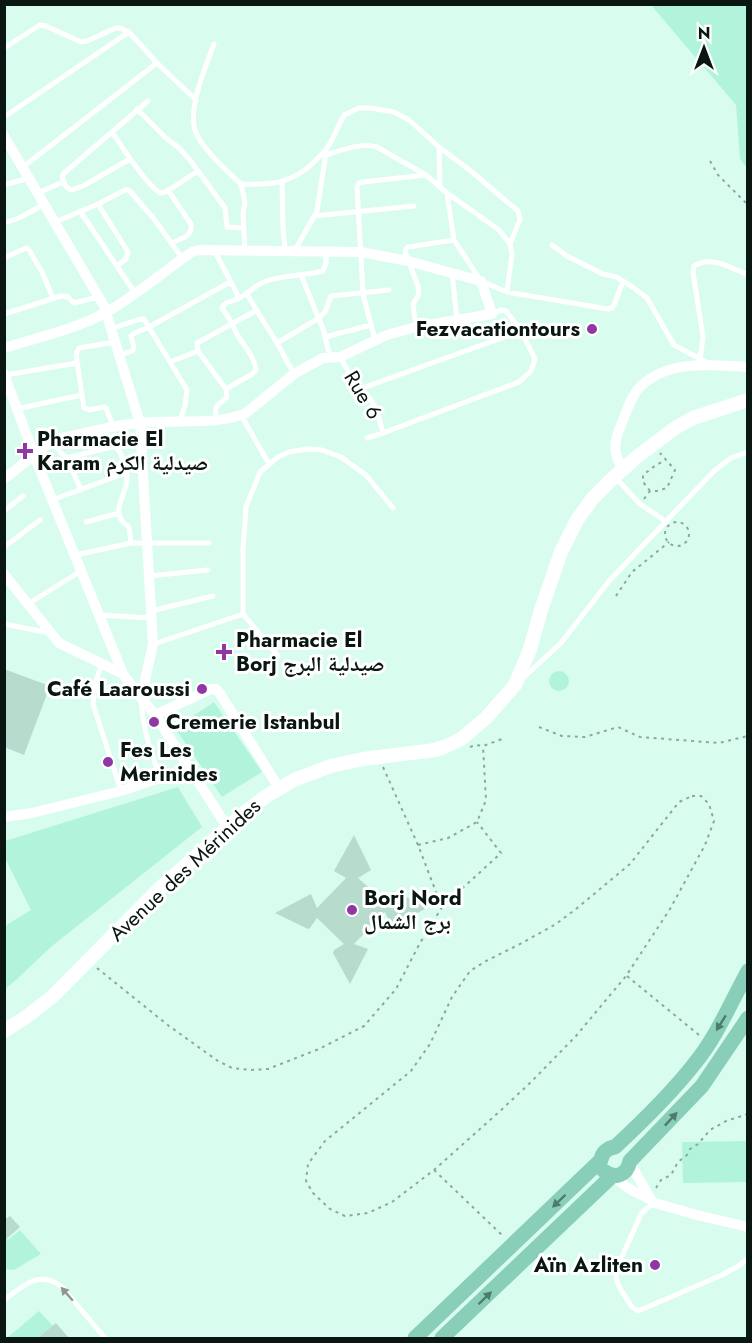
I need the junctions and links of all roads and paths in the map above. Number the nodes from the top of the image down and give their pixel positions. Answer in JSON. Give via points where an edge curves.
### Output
{"nodes":[{"id":1,"x":129,"y":32,"type":"junction"},
{"id":2,"x":214,"y":44,"type":"dead end"},
{"id":3,"x":4,"y":48,"type":"edge"},
{"id":4,"x":157,"y":63,"type":"junction"},
{"id":5,"x":196,"y":100,"type":"junction"},
{"id":6,"x":148,"y":101,"type":"dead end"},
{"id":7,"x":137,"y":109,"type":"junction"},
{"id":8,"x":4,"y":117,"type":"edge"},
{"id":9,"x":112,"y":132,"type":"junction"},
{"id":10,"x":6,"y":143,"type":"edge"},
{"id":11,"x":439,"y":147,"type":"junction"},
{"id":12,"x":326,"y":152,"type":"junction"},
{"id":13,"x":130,"y":159,"type":"junction"},
{"id":14,"x":711,"y":161,"type":"dead end"},
{"id":15,"x":23,"y":168,"type":"junction"},
{"id":16,"x":198,"y":171,"type":"junction"},
{"id":17,"x":426,"y":175,"type":"junction"},
{"id":18,"x":29,"y":178,"type":"junction"},
{"id":19,"x":63,"y":182,"type":"junction"},
{"id":20,"x":282,"y":182,"type":"junction"},
{"id":21,"x":241,"y":184,"type":"junction"},
{"id":22,"x":4,"y":185,"type":"edge"},
{"id":23,"x":440,"y":187,"type":"junction"},
{"id":24,"x":168,"y":190,"type":"junction"},
{"id":25,"x":38,"y":193,"type":"junction"},
{"id":26,"x":447,"y":193,"type":"junction"},
{"id":27,"x":44,"y":204,"type":"junction"},
{"id":28,"x":98,"y":204,"type":"junction"},
{"id":29,"x":747,"y":205,"type":"edge"},
{"id":30,"x":414,"y":206,"type":"dead end"},
{"id":31,"x":80,"y":211,"type":"junction"},
{"id":32,"x":359,"y":212,"type":"junction"},
{"id":33,"x":314,"y":216,"type":"junction"},
{"id":34,"x":55,"y":222,"type":"junction"},
{"id":35,"x":4,"y":223,"type":"edge"},
{"id":36,"x":244,"y":228,"type":"junction"},
{"id":37,"x":454,"y":240,"type":"junction"},
{"id":38,"x":172,"y":243,"type":"junction"},
{"id":39,"x":510,"y":244,"type":"junction"},
{"id":40,"x":552,"y":244,"type":"dead end"},
{"id":41,"x":214,"y":250,"type":"junction"},
{"id":42,"x":245,"y":250,"type":"junction"},
{"id":43,"x":290,"y":250,"type":"junction"},
{"id":44,"x":326,"y":251,"type":"junction"},
{"id":45,"x":361,"y":252,"type":"junction"},
{"id":46,"x":4,"y":258,"type":"edge"},
{"id":47,"x":182,"y":258,"type":"junction"},
{"id":48,"x":408,"y":261,"type":"junction"},
{"id":49,"x":117,"y":266,"type":"junction"},
{"id":50,"x":452,"y":273,"type":"junction"},
{"id":51,"x":301,"y":275,"type":"junction"},
{"id":52,"x":747,"y":275,"type":"edge"},
{"id":53,"x":481,"y":281,"type":"junction"},
{"id":54,"x":623,"y":281,"type":"junction"},
{"id":55,"x":231,"y":282,"type":"junction"},
{"id":56,"x":389,"y":290,"type":"dead end"},
{"id":57,"x":507,"y":292,"type":"junction"},
{"id":58,"x":246,"y":293,"type":"junction"},
{"id":59,"x":363,"y":293,"type":"junction"},
{"id":60,"x":135,"y":294,"type":"junction"},
{"id":61,"x":98,"y":297,"type":"junction"},
{"id":62,"x":53,"y":298,"type":"junction"},
{"id":63,"x":239,"y":298,"type":"junction"},
{"id":64,"x":257,"y":310,"type":"junction"},
{"id":65,"x":106,"y":312,"type":"junction"},
{"id":66,"x":4,"y":314,"type":"edge"},
{"id":67,"x":492,"y":314,"type":"junction"},
{"id":68,"x":319,"y":318,"type":"junction"},
{"id":69,"x":457,"y":321,"type":"junction"},
{"id":70,"x":232,"y":322,"type":"junction"},
{"id":71,"x":371,"y":325,"type":"junction"},
{"id":72,"x":149,"y":327,"type":"junction"},
{"id":73,"x":416,"y":327,"type":"junction"},
{"id":74,"x":111,"y":329,"type":"junction"},
{"id":75,"x":521,"y":331,"type":"junction"},
{"id":76,"x":325,"y":337,"type":"junction"},
{"id":77,"x":375,"y":340,"type":"junction"},
{"id":78,"x":115,"y":342,"type":"junction"},
{"id":79,"x":277,"y":343,"type":"junction"},
{"id":80,"x":4,"y":348,"type":"edge"},
{"id":81,"x":198,"y":351,"type":"junction"},
{"id":82,"x":119,"y":356,"type":"junction"},
{"id":83,"x":335,"y":356,"type":"junction"},
{"id":84,"x":700,"y":359,"type":"junction"},
{"id":85,"x":170,"y":362,"type":"junction"},
{"id":86,"x":77,"y":363,"type":"junction"},
{"id":87,"x":711,"y":365,"type":"junction"},
{"id":88,"x":747,"y":367,"type":"edge"},
{"id":89,"x":5,"y":374,"type":"edge"},
{"id":90,"x":294,"y":374,"type":"junction"},
{"id":91,"x":360,"y":388,"type":"junction"},
{"id":92,"x":226,"y":389,"type":"junction"},
{"id":93,"x":82,"y":395,"type":"junction"},
{"id":94,"x":747,"y":400,"type":"edge"},
{"id":95,"x":16,"y":409,"type":"junction"},
{"id":96,"x":241,"y":415,"type":"junction"},
{"id":97,"x":216,"y":420,"type":"junction"},
{"id":98,"x":180,"y":422,"type":"junction"},
{"id":99,"x":140,"y":423,"type":"junction"},
{"id":100,"x":113,"y":428,"type":"junction"},
{"id":101,"x":383,"y":433,"type":"junction"},
{"id":102,"x":367,"y":438,"type":"dead end"},
{"id":103,"x":52,"y":441,"type":"junction"},
{"id":104,"x":747,"y":452,"type":"edge"},
{"id":105,"x":660,"y":453,"type":"dead end"},
{"id":106,"x":34,"y":455,"type":"junction"},
{"id":107,"x":67,"y":459,"type":"junction"},
{"id":108,"x":666,"y":460,"type":"junction"},
{"id":109,"x":269,"y":464,"type":"junction"},
{"id":110,"x":618,"y":472,"type":"junction"},
{"id":111,"x":126,"y":473,"type":"junction"},
{"id":112,"x":4,"y":479,"type":"edge"},
{"id":113,"x":81,"y":490,"type":"junction"},
{"id":114,"x":650,"y":491,"type":"junction"},
{"id":115,"x":23,"y":496,"type":"dead end"},
{"id":116,"x":52,"y":500,"type":"junction"},
{"id":117,"x":640,"y":504,"type":"junction"},
{"id":118,"x":393,"y":508,"type":"dead end"},
{"id":119,"x":4,"y":511,"type":"edge"},
{"id":120,"x":119,"y":513,"type":"junction"},
{"id":121,"x":40,"y":520,"type":"dead end"},
{"id":122,"x":86,"y":522,"type":"dead end"},
{"id":123,"x":667,"y":522,"type":"junction"},
{"id":124,"x":686,"y":526,"type":"dead end"},
{"id":125,"x":131,"y":543,"type":"junction"},
{"id":126,"x":147,"y":543,"type":"junction"},
{"id":127,"x":209,"y":543,"type":"dead end"},
{"id":128,"x":4,"y":547,"type":"edge"},
{"id":129,"x":75,"y":555,"type":"junction"},
{"id":130,"x":208,"y":570,"type":"dead end"},
{"id":131,"x":81,"y":571,"type":"junction"},
{"id":132,"x":4,"y":574,"type":"edge"},
{"id":133,"x":149,"y":576,"type":"junction"},
{"id":134,"x":213,"y":596,"type":"dead end"},
{"id":135,"x":616,"y":596,"type":"dead end"},
{"id":136,"x":28,"y":604,"type":"junction"},
{"id":137,"x":243,"y":614,"type":"junction"},
{"id":138,"x":99,"y":615,"type":"junction"},
{"id":139,"x":151,"y":615,"type":"junction"},
{"id":140,"x":4,"y":624,"type":"edge"},
{"id":141,"x":51,"y":634,"type":"junction"},
{"id":142,"x":153,"y":644,"type":"junction"},
{"id":143,"x":278,"y":656,"type":"dead end"},
{"id":144,"x":102,"y":664,"type":"junction"},
{"id":145,"x":123,"y":674,"type":"junction"},
{"id":146,"x":515,"y":685,"type":"junction"},
{"id":147,"x":141,"y":698,"type":"junction"},
{"id":148,"x":155,"y":716,"type":"junction"},
{"id":149,"x":540,"y":727,"type":"dead end"},
{"id":150,"x":747,"y":736,"type":"edge"},
{"id":151,"x":483,"y":746,"type":"dead end"},
{"id":152,"x":378,"y":756,"type":"junction"},
{"id":153,"x":189,"y":768,"type":"junction"},
{"id":154,"x":160,"y":777,"type":"junction"},
{"id":155,"x":279,"y":788,"type":"junction"},
{"id":156,"x":121,"y":791,"type":"junction"},
{"id":157,"x":4,"y":817,"type":"edge"},
{"id":158,"x":477,"y":822,"type":"junction"},
{"id":159,"x":228,"y":828,"type":"junction"},
{"id":160,"x":418,"y":845,"type":"junction"},
{"id":161,"x":442,"y":906,"type":"junction"},
{"id":162,"x":88,"y":960,"type":"junction"},
{"id":163,"x":747,"y":971,"type":"edge"},
{"id":164,"x":626,"y":976,"type":"junction"},
{"id":165,"x":747,"y":1018,"type":"edge"},
{"id":166,"x":4,"y":1031,"type":"edge"},
{"id":167,"x":709,"y":1042,"type":"junction"},
{"id":168,"x":747,"y":1114,"type":"edge"},
{"id":169,"x":615,"y":1147,"type":"junction"},
{"id":170,"x":601,"y":1160,"type":"junction"},
{"id":171,"x":630,"y":1162,"type":"junction"},
{"id":172,"x":434,"y":1170,"type":"junction"},
{"id":173,"x":613,"y":1176,"type":"junction"},
{"id":174,"x":652,"y":1201,"type":"junction"},
{"id":175,"x":747,"y":1227,"type":"edge"},
{"id":176,"x":512,"y":1245,"type":"junction"},
{"id":177,"x":747,"y":1258,"type":"edge"},
{"id":178,"x":4,"y":1300,"type":"edge"},
{"id":179,"x":105,"y":1338,"type":"edge"},
{"id":180,"x":415,"y":1338,"type":"edge"},
{"id":181,"x":442,"y":1338,"type":"edge"}],
"edges":[{"from":1,"to":3,"type":"lane","via":[[116,28],[81,42],[40,25]]},
{"from":1,"to":4,"type":"lane"},
{"from":1,"to":8,"type":"lane"},
{"from":2,"to":5,"type":"lane"},
{"from":4,"to":5,"type":"lane"},
{"from":4,"to":15,"type":"lane"},
{"from":5,"to":21,"type":"lane","via":[[195,131]]},
{"from":6,"to":7,"type":"lane"},
{"from":7,"to":9,"type":"lane"},
{"from":7,"to":16,"type":"lane"},
{"from":9,"to":13,"type":"lane"},
{"from":9,"to":19,"type":"lane","via":[[63,174]]},
{"from":10,"to":15,"type":"street"},
{"from":11,"to":12,"type":"lane","via":[[394,112],[359,108],[344,115]]},
{"from":11,"to":23,"type":"lane"},
{"from":11,"to":39,"type":"lane","via":[[518,211],[520,219]]},
{"from":12,"to":17,"type":"lane","via":[[370,145]]},
{"from":12,"to":20,"type":"lane","via":[[308,168]]},
{"from":12,"to":33,"type":"lane"},
{"from":13,"to":19,"type":"lane","via":[[72,190]]},
{"from":13,"to":24,"type":"lane","via":[[158,191]]},
{"from":14,"to":29,"type":"path","via":[[718,175]]},
{"from":15,"to":18,"type":"street"},
{"from":16,"to":24,"type":"lane"},
{"from":16,"to":36,"type":"lane","via":[[225,208],[227,227]]},
{"from":17,"to":23,"type":"lane"},
{"from":17,"to":32,"type":"lane","via":[[359,183]]},
{"from":18,"to":22,"type":"lane"},
{"from":18,"to":25,"type":"street"},
{"from":19,"to":25,"type":"lane"},
{"from":20,"to":21,"type":"lane"},
{"from":20,"to":43,"type":"lane","via":[[283,228]]},
{"from":21,"to":36,"type":"lane"},
{"from":23,"to":26,"type":"lane"},
{"from":24,"to":38,"type":"lane","via":[[192,229],[189,235]]},
{"from":25,"to":27,"type":"street"},
{"from":26,"to":37,"type":"lane"},
{"from":26,"to":39,"type":"lane","via":[[499,230]]},
{"from":27,"to":34,"type":"street"},
{"from":27,"to":35,"type":"lane"},
{"from":28,"to":31,"type":"lane"},
{"from":28,"to":38,"type":"lane","via":[[129,190]]},
{"from":28,"to":49,"type":"lane","via":[[128,252]]},
{"from":30,"to":32,"type":"lane"},
{"from":31,"to":34,"type":"lane"},
{"from":31,"to":49,"type":"lane"},
{"from":32,"to":33,"type":"lane"},
{"from":32,"to":45,"type":"lane"},
{"from":33,"to":43,"type":"lane"},
{"from":34,"to":61,"type":"street"},
{"from":36,"to":42,"type":"lane"},
{"from":37,"to":48,"type":"lane","via":[[408,247]]},
{"from":37,"to":53,"type":"lane"},
{"from":38,"to":47,"type":"lane"},
{"from":39,"to":57,"type":"lane"},
{"from":40,"to":54,"type":"lane","via":[[567,256]]},
{"from":41,"to":42,"type":"street"},
{"from":41,"to":47,"type":"street","via":[[192,252]]},
{"from":41,"to":55,"type":"lane"},
{"from":42,"to":43,"type":"street"},
{"from":43,"to":44,"type":"street"},
{"from":44,"to":45,"type":"street"},
{"from":44,"to":51,"type":"lane","via":[[323,271]]},
{"from":45,"to":48,"type":"street"},
{"from":45,"to":59,"type":"lane"},
{"from":46,"to":62,"type":"lane","via":[[24,248],[29,250]]},
{"from":47,"to":60,"type":"street"},
{"from":48,"to":50,"type":"street"},
{"from":48,"to":73,"type":"lane","via":[[418,286],[412,304]]},
{"from":49,"to":60,"type":"lane"},
{"from":50,"to":53,"type":"street"},
{"from":50,"to":69,"type":"lane"},
{"from":51,"to":58,"type":"lane","via":[[268,280]]},
{"from":51,"to":68,"type":"lane","name":"Rue 6"},
{"from":52,"to":84,"type":"lane","via":[[708,261],[694,266],[703,337]]},
{"from":53,"to":57,"type":"lane"},
{"from":53,"to":67,"type":"street"},
{"from":54,"to":57,"type":"lane","via":[[614,305],[608,309]]},
{"from":54,"to":84,"type":"lane","via":[[646,298],[674,345]]},
{"from":55,"to":63,"type":"lane"},
{"from":55,"to":72,"type":"lane"},
{"from":56,"to":59,"type":"lane"},
{"from":58,"to":63,"type":"lane"},
{"from":58,"to":64,"type":"lane"},
{"from":59,"to":68,"type":"lane","via":[[331,296]]},
{"from":59,"to":71,"type":"lane"},
{"from":60,"to":65,"type":"street"},
{"from":61,"to":62,"type":"lane","via":[[78,303],[64,296]]},
{"from":61,"to":65,"type":"street"},
{"from":62,"to":66,"type":"lane"},
{"from":63,"to":70,"type":"lane","via":[[224,303],[222,308]]},
{"from":64,"to":70,"type":"lane"},
{"from":64,"to":79,"type":"lane"},
{"from":65,"to":74,"type":"street"},
{"from":65,"to":80,"type":"street"},
{"from":67,"to":69,"type":"street"},
{"from":67,"to":75,"type":"lane","via":[[506,311]]},
{"from":68,"to":76,"type":"lane","name":"Rue 6"},
{"from":68,"to":79,"type":"lane"},
{"from":69,"to":73,"type":"street"},
{"from":70,"to":81,"type":"lane","via":[[198,342]]},
{"from":70,"to":92,"type":"lane","via":[[256,370]]},
{"from":71,"to":76,"type":"lane"},
{"from":71,"to":77,"type":"lane"},
{"from":72,"to":74,"type":"lane","via":[[142,319]]},
{"from":72,"to":82,"type":"lane","via":[[131,336],[134,348]]},
{"from":72,"to":85,"type":"lane"},
{"from":73,"to":77,"type":"street"},
{"from":74,"to":78,"type":"street"},
{"from":75,"to":91,"type":"lane"},
{"from":75,"to":101,"type":"lane","via":[[535,359],[531,371],[519,381]]},
{"from":76,"to":83,"type":"lane","name":"Rue 6"},
{"from":77,"to":83,"type":"street"},
{"from":78,"to":82,"type":"street"},
{"from":78,"to":86,"type":"lane","via":[[79,348]]},
{"from":79,"to":90,"type":"lane"},
{"from":81,"to":85,"type":"lane"},
{"from":81,"to":92,"type":"lane"},
{"from":82,"to":99,"type":"street"},
{"from":83,"to":90,"type":"street"},
{"from":83,"to":91,"type":"lane","name":"Rue 6"},
{"from":84,"to":87,"type":"lane"},
{"from":85,"to":98,"type":"lane","via":[[187,390]]},
{"from":86,"to":89,"type":"lane"},
{"from":86,"to":93,"type":"lane"},
{"from":87,"to":88,"type":"street"},
{"from":87,"to":110,"type":"street","via":[[677,367],[654,376],[639,388],[618,433]]},
{"from":89,"to":95,"type":"street"},
{"from":90,"to":96,"type":"street"},
{"from":91,"to":101,"type":"lane","name":"Rue 6","via":[[377,411]]},
{"from":92,"to":97,"type":"lane","via":[[227,397],[216,408]]},
{"from":93,"to":95,"type":"lane"},
{"from":93,"to":100,"type":"lane","via":[[84,408],[106,408]]},
{"from":94,"to":110,"type":"main road","name":"Avenue des Mérinides","via":[[685,422]]},
{"from":95,"to":106,"type":"street"},
{"from":96,"to":97,"type":"street"},
{"from":96,"to":109,"type":"lane"},
{"from":97,"to":98,"type":"street"},
{"from":98,"to":99,"type":"street"},
{"from":99,"to":100,"type":"street"},
{"from":99,"to":126,"type":"street"},
{"from":100,"to":103,"type":"street"},
{"from":101,"to":102,"type":"lane"},
{"from":103,"to":106,"type":"street"},
{"from":103,"to":107,"type":"lane"},
{"from":104,"to":123,"type":"lane","via":[[714,471]]},
{"from":105,"to":108,"type":"path"},
{"from":106,"to":112,"type":"street"},
{"from":106,"to":116,"type":"street"},
{"from":107,"to":111,"type":"lane","via":[[116,447]]},
{"from":107,"to":113,"type":"lane"},
{"from":108,"to":114,"type":"path","via":[[643,475],[642,482]]},
{"from":108,"to":114,"type":"path","via":[[675,470],[667,488]]},
{"from":109,"to":118,"type":"lane","via":[[289,452],[322,450],[366,475]]},
{"from":109,"to":137,"type":"lane","via":[[260,472],[246,507]]},
{"from":110,"to":117,"type":"lane"},
{"from":110,"to":146,"type":"main road","name":"Avenue des Mérinides","via":[[584,509],[565,543]]},
{"from":111,"to":113,"type":"lane"},
{"from":111,"to":120,"type":"lane"},
{"from":113,"to":116,"type":"lane"},
{"from":114,"to":117,"type":"path"},
{"from":115,"to":119,"type":"lane"},
{"from":116,"to":129,"type":"street"},
{"from":117,"to":123,"type":"lane"},
{"from":120,"to":122,"type":"lane"},
{"from":120,"to":125,"type":"lane","via":[[123,524],[129,527]]},
{"from":121,"to":128,"type":"lane"},
{"from":123,"to":146,"type":"lane","via":[[609,581],[561,643]]},
{"from":124,"to":135,"type":"path","via":[[689,533],[684,544],[676,546],[669,542],[632,572]]},
{"from":125,"to":126,"type":"lane"},
{"from":125,"to":129,"type":"lane"},
{"from":126,"to":127,"type":"lane"},
{"from":126,"to":133,"type":"street"},
{"from":129,"to":131,"type":"street"},
{"from":130,"to":133,"type":"lane"},
{"from":131,"to":136,"type":"lane"},
{"from":131,"to":138,"type":"street"},
{"from":132,"to":136,"type":"street"},
{"from":133,"to":139,"type":"street"},
{"from":134,"to":139,"type":"lane"},
{"from":136,"to":141,"type":"street"},
{"from":137,"to":142,"type":"lane"},
{"from":137,"to":143,"type":"lane"},
{"from":138,"to":139,"type":"lane"},
{"from":138,"to":145,"type":"street"},
{"from":139,"to":142,"type":"street"},
{"from":140,"to":141,"type":"lane"},
{"from":141,"to":144,"type":"street","via":[[58,643]]},
{"from":142,"to":147,"type":"street"},
{"from":144,"to":145,"type":"street"},
{"from":144,"to":156,"type":"lane","via":[[93,704]]},
{"from":145,"to":147,"type":"street"},
{"from":146,"to":152,"type":"main road","name":"Avenue des Mérinides","via":[[486,718],[454,743],[435,750]]},
{"from":147,"to":148,"type":"street"},
{"from":147,"to":154,"type":"lane","via":[[145,732]]},
{"from":148,"to":153,"type":"street"},
{"from":148,"to":155,"type":"street","via":[[216,689]]},
{"from":149,"to":150,"type":"path","via":[[562,736],[585,737],[618,727],[640,737],[719,743]]},
{"from":151,"to":158,"type":"path","via":[[486,800]]},
{"from":152,"to":155,"type":"main road","name":"Avenue des Mérinides","via":[[331,766]]},
{"from":152,"to":160,"type":"path"},
{"from":153,"to":154,"type":"street"},
{"from":153,"to":159,"type":"street"},
{"from":154,"to":156,"type":"street"},
{"from":155,"to":159,"type":"main road","name":"Avenue des Mérinides"},
{"from":156,"to":157,"type":"street"},
{"from":158,"to":160,"type":"path","via":[[448,838]]},
{"from":158,"to":161,"type":"path","via":[[501,853]]},
{"from":159,"to":162,"type":"main road","name":"Avenue des Mérinides"},
{"from":160,"to":161,"type":"path"},
{"from":161,"to":162,"type":"path","via":[[396,989],[364,1026],[268,1069],[232,1068],[218,1061]]},
{"from":162,"to":166,"type":"main road","name":"Avenue des Mérinides","via":[[41,1006]]},
{"from":163,"to":167,"type":"main road","one_way":true},
{"from":164,"to":167,"type":"path"},
{"from":164,"to":172,"type":"path","via":[[531,1082]]},
{"from":164,"to":172,"type":"path","via":[[670,909],[705,845],[714,821],[709,804],[701,796],[679,801],[630,864],[556,924],[470,971],[411,1071],[325,1141],[308,1164],[306,1180],[330,1209],[345,1216],[368,1213],[392,1202]]},
{"from":171,"to":165,"type":"main road","one_way":true,"via":[[702,1086]]},
{"from":167,"to":169,"type":"main road","via":[[683,1077]]},
{"from":168,"to":174,"type":"path","via":[[710,1130],[678,1162],[671,1175],[661,1180]]},
{"from":169,"to":170,"type":"main road","via":[[604,1152]]},
{"from":169,"to":171,"type":"main road","via":[[624,1150]]},
{"from":170,"to":173,"type":"main road","via":[[604,1170]]},
{"from":170,"to":176,"type":"main road","one_way":true},
{"from":171,"to":173,"type":"main road","via":[[624,1173]]},
{"from":171,"to":174,"type":"street"},
{"from":172,"to":176,"type":"path"},
{"from":173,"to":174,"type":"street"},
{"from":181,"to":173,"type":"main road","one_way":true},
{"from":174,"to":175,"type":"street"},
{"from":174,"to":177,"type":"lane","via":[[641,1214],[615,1276],[635,1310],[722,1275]]},
{"from":176,"to":180,"type":"main road"},
{"from":179,"to":178,"type":"lane","one_way":true,"via":[[62,1287],[48,1279],[32,1281]]}]}
